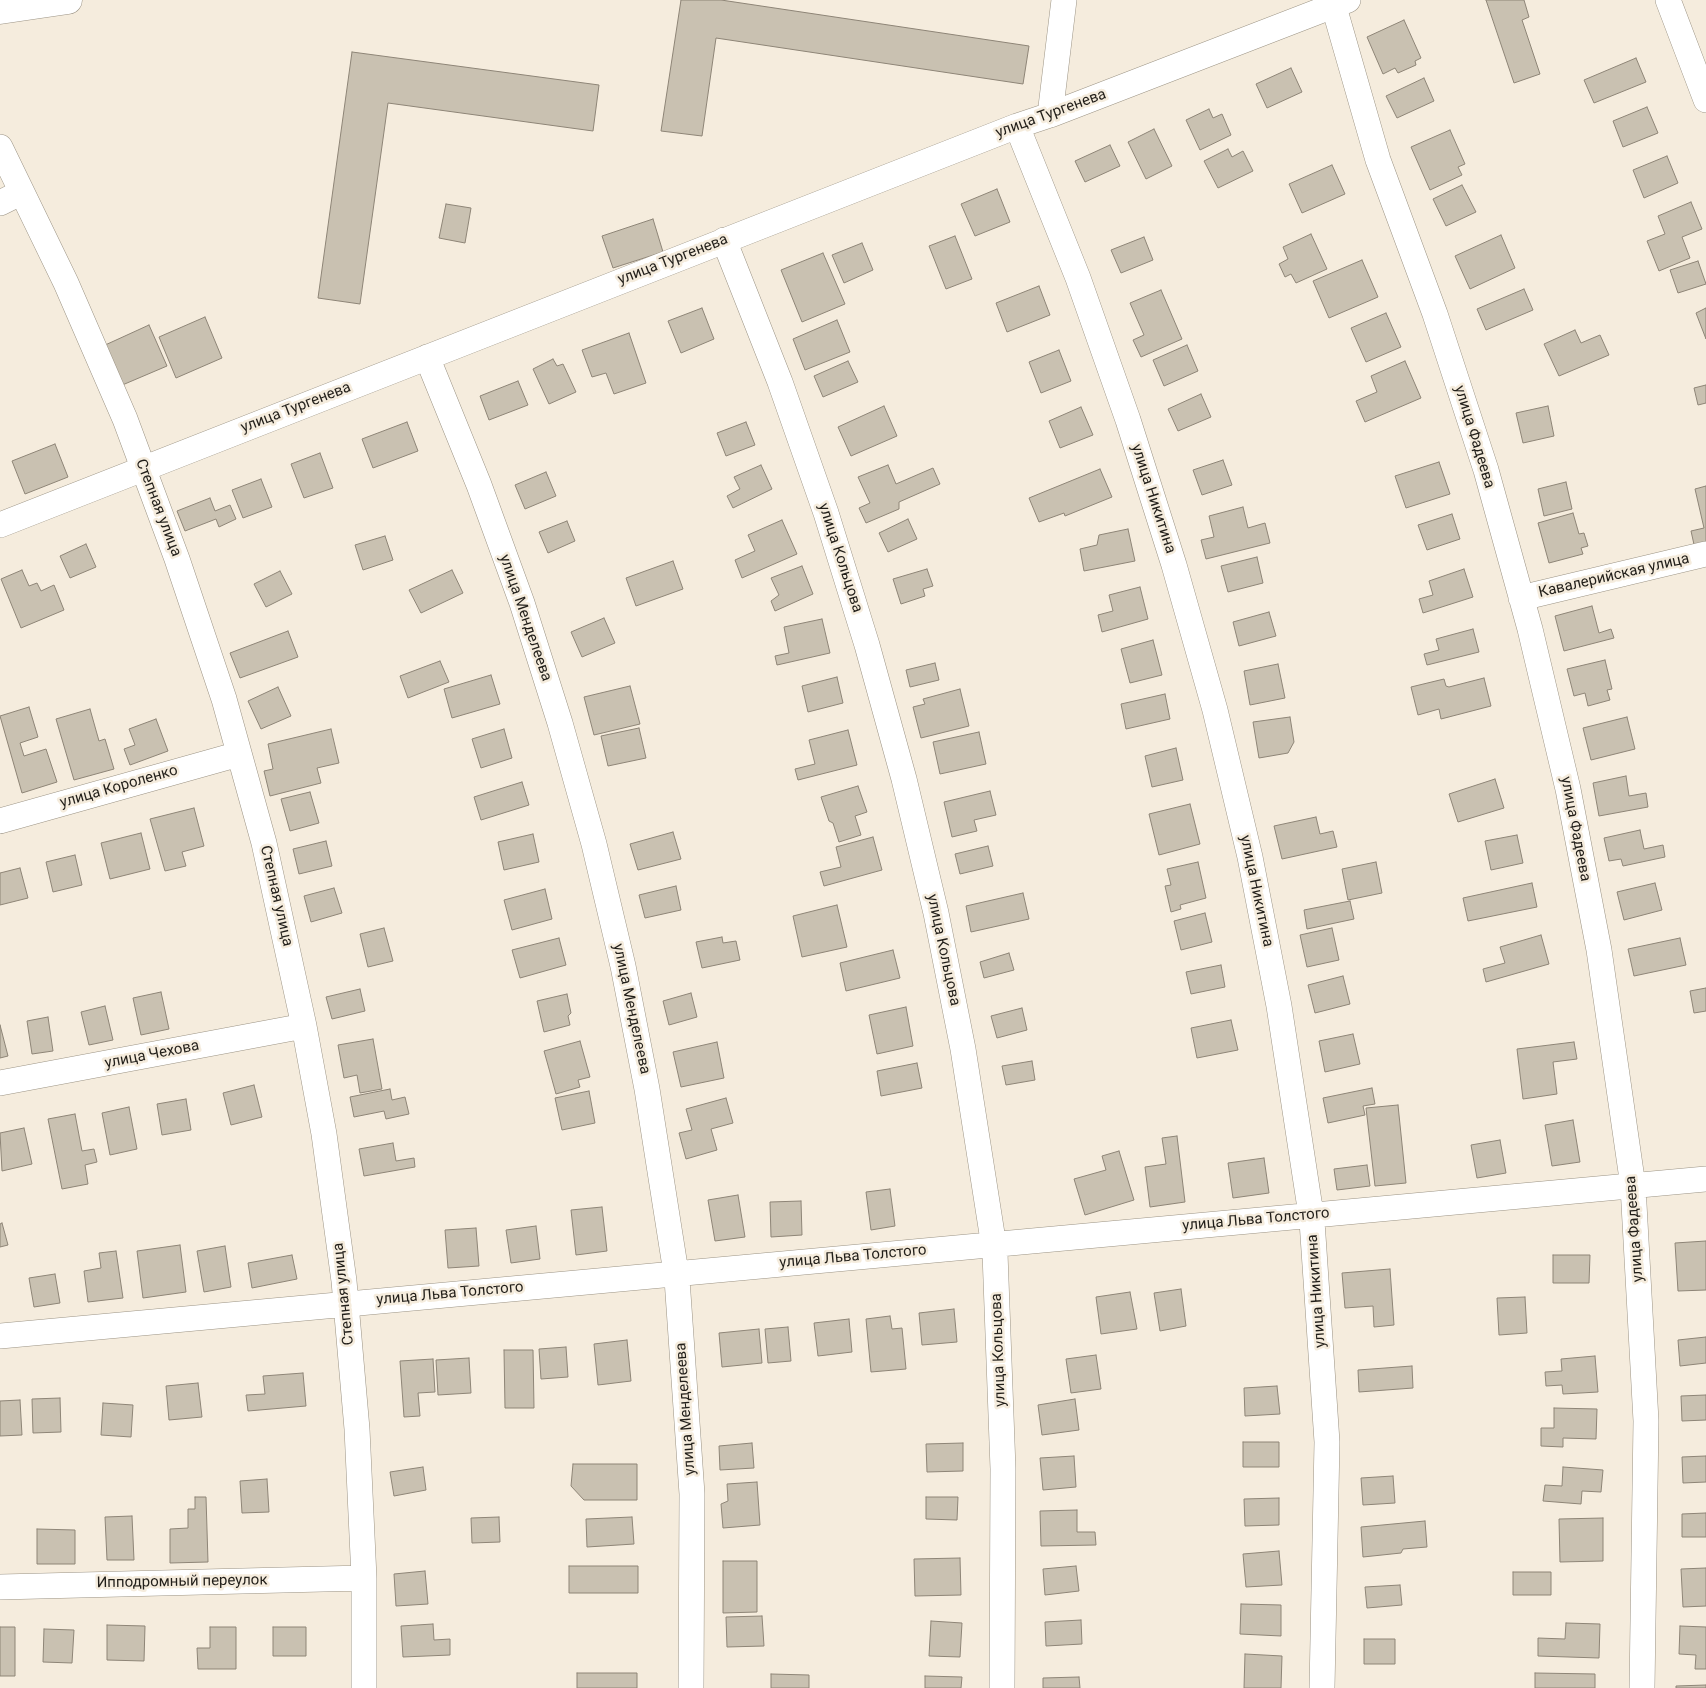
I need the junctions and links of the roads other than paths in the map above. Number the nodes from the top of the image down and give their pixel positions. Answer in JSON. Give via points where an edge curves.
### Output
{"nodes":[{"id":1,"x":68,"y":0,"type":"edge"},
{"id":2,"x":1064,"y":0,"type":"edge"},
{"id":3,"x":1668,"y":0,"type":"edge"},
{"id":4,"x":1338,"y":2,"type":"edge"},
{"id":5,"x":0,"y":10,"type":"edge"},
{"id":6,"x":1706,"y":100,"type":"edge"},
{"id":7,"x":1050,"y":116,"type":"junction"},
{"id":8,"x":1017,"y":126,"type":"junction"},
{"id":9,"x":0,"y":147,"type":"edge"},
{"id":10,"x":22,"y":192,"type":"junction"},
{"id":11,"x":0,"y":203,"type":"edge"},
{"id":12,"x":724,"y":240,"type":"junction"},
{"id":13,"x":427,"y":357,"type":"junction"},
{"id":14,"x":143,"y":468,"type":"junction"},
{"id":15,"x":0,"y":524,"type":"edge"},
{"id":16,"x":1706,"y":554,"type":"edge"},
{"id":17,"x":1521,"y":598,"type":"junction"},
{"id":18,"x":239,"y":754,"type":"junction"},
{"id":19,"x":0,"y":820,"type":"edge"},
{"id":20,"x":304,"y":1026,"type":"junction"},
{"id":21,"x":0,"y":1083,"type":"edge"},
{"id":22,"x":1706,"y":1179,"type":"edge"},
{"id":23,"x":1634,"y":1186,"type":"junction"},
{"id":24,"x":1312,"y":1215,"type":"junction"},
{"id":25,"x":994,"y":1244,"type":"junction"},
{"id":26,"x":676,"y":1273,"type":"junction"},
{"id":27,"x":346,"y":1304,"type":"junction"},
{"id":28,"x":0,"y":1336,"type":"edge"},
{"id":29,"x":364,"y":1578,"type":"junction"},
{"id":30,"x":0,"y":1587,"type":"edge"},
{"id":31,"x":364,"y":1688,"type":"edge"},
{"id":32,"x":691,"y":1688,"type":"edge"},
{"id":33,"x":1002,"y":1688,"type":"edge"},
{"id":34,"x":1322,"y":1688,"type":"edge"},
{"id":35,"x":1642,"y":1688,"type":"edge"}],
"edges":[{"from":1,"to":5,"type":"main road"},
{"from":2,"to":7,"type":"street"},
{"from":3,"to":6,"type":"street"},
{"from":4,"to":7,"type":"street","name":"улица Тургенева"},
{"from":4,"to":17,"type":"street","name":"улица Фадеева","via":[[1378,160],[1438,323],[1486,470]]},
{"from":7,"to":8,"type":"street","name":"улица Тургенева"},
{"from":8,"to":12,"type":"street","name":"улица Тургенева"},
{"from":8,"to":24,"type":"street","name":"улица Никитина","via":[[1078,278],[1128,420],[1215,710],[1278,997]]},
{"from":9,"to":10,"type":"street","name":"Степная улица"},
{"from":10,"to":11,"type":"street"},
{"from":10,"to":14,"type":"street","name":"Степная улица","via":[[66,283]]},
{"from":12,"to":13,"type":"street","name":"улица Тургенева"},
{"from":12,"to":25,"type":"street","name":"улица Кольцова","via":[[780,382],[826,513],[901,769],[936,913],[961,1040]]},
{"from":13,"to":14,"type":"street","name":"улица Тургенева"},
{"from":13,"to":26,"type":"street","name":"улица Менделеева","via":[[522,603],[594,844],[623,966],[647,1089]]},
{"from":14,"to":15,"type":"street","name":"улица Тургенева"},
{"from":14,"to":18,"type":"street","name":"Степная улица","via":[[178,559]]},
{"from":16,"to":17,"type":"street","name":"Кавалерийская улица"},
{"from":17,"to":23,"type":"street","name":"улица Фадеева","via":[[1568,788],[1599,950]]},
{"from":18,"to":19,"type":"street","name":"улица Короленко"},
{"from":18,"to":20,"type":"street","name":"Степная улица","via":[[264,843]]},
{"from":20,"to":21,"type":"street","name":"улица Чехова"},
{"from":20,"to":27,"type":"street","name":"Степная улица","via":[[324,1134]]},
{"from":22,"to":23,"type":"street","name":"улица Льва Толстого"},
{"from":23,"to":24,"type":"street","name":"улица Льва Толстого"},
{"from":23,"to":35,"type":"street","name":"улица Фадеева","via":[[1646,1421]]},
{"from":24,"to":25,"type":"street","name":"улица Льва Толстого"},
{"from":24,"to":34,"type":"street","name":"улица Никитина","via":[[1327,1442]]},
{"from":25,"to":26,"type":"street","name":"улица Льва Толстого"},
{"from":25,"to":33,"type":"street","name":"улица Кольцова","via":[[1003,1469]]},
{"from":26,"to":27,"type":"street","name":"улица Льва Толстого"},
{"from":26,"to":32,"type":"street","name":"улица Менделеева","via":[[692,1494]]},
{"from":27,"to":28,"type":"street","name":"улица Льва Толстого"},
{"from":27,"to":29,"type":"street","name":"Степная улица","via":[[357,1429]]},
{"from":29,"to":30,"type":"street","name":"Ипподромный переулок"},
{"from":29,"to":31,"type":"street","name":"Степная улица"}]}
